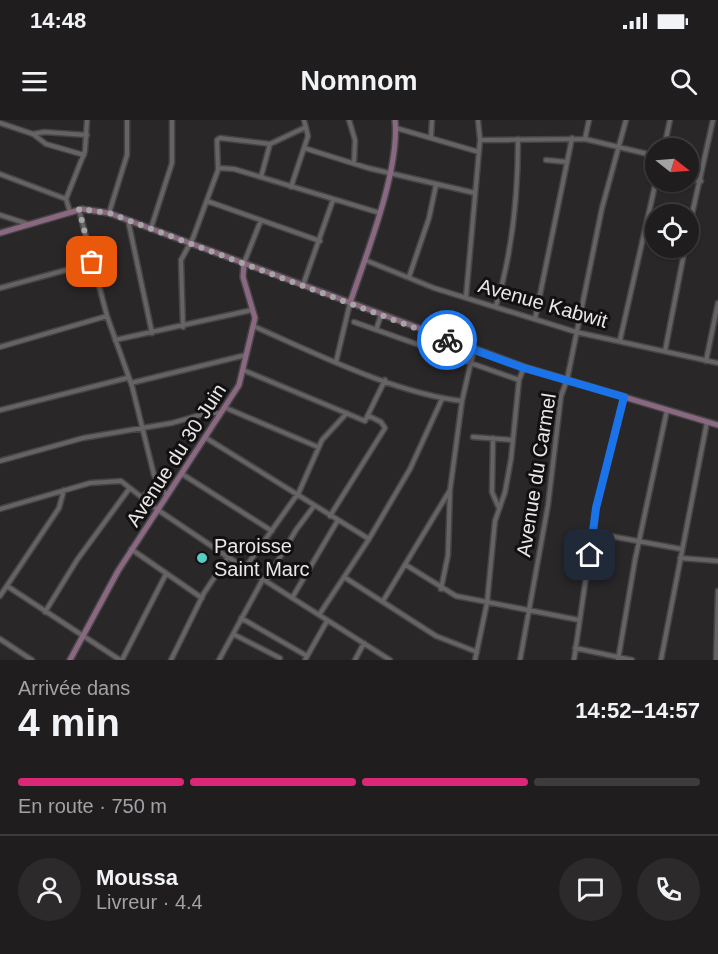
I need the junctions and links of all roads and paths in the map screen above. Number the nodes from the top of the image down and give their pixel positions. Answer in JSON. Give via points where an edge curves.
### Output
{"nodes":[{"id":1,"x":87,"y":120,"type":"edge"},
{"id":2,"x":128,"y":120,"type":"edge"},
{"id":3,"x":172,"y":120,"type":"edge"},
{"id":4,"x":304,"y":120,"type":"edge"},
{"id":5,"x":349,"y":120,"type":"edge"},
{"id":6,"x":395,"y":120,"type":"edge"},
{"id":7,"x":432,"y":120,"type":"edge"},
{"id":8,"x":477,"y":120,"type":"edge"},
{"id":9,"x":589,"y":120,"type":"edge"},
{"id":10,"x":626,"y":120,"type":"edge"},
{"id":11,"x":670,"y":120,"type":"edge"},
{"id":12,"x":713,"y":120,"type":"edge"},
{"id":13,"x":0,"y":123,"type":"edge"},
{"id":14,"x":306,"y":128,"type":"junction"},
{"id":15,"x":396,"y":128,"type":"junction"},
{"id":16,"x":33,"y":135,"type":"junction"},
{"id":17,"x":87,"y":135,"type":"junction"},
{"id":18,"x":431,"y":137,"type":"junction"},
{"id":19,"x":572,"y":138,"type":"junction"},
{"id":20,"x":666,"y":138,"type":"edge"},
{"id":21,"x":518,"y":139,"type":"junction"},
{"id":22,"x":585,"y":139,"type":"junction"},
{"id":23,"x":480,"y":140,"type":"junction"},
{"id":24,"x":270,"y":144,"type":"junction"},
{"id":25,"x":618,"y":146,"type":"junction"},
{"id":26,"x":304,"y":148,"type":"junction"},
{"id":27,"x":479,"y":152,"type":"junction"},
{"id":28,"x":645,"y":153,"type":"edge"},
{"id":29,"x":84,"y":155,"type":"junction"},
{"id":30,"x":546,"y":160,"type":"dead end"},
{"id":31,"x":567,"y":162,"type":"junction"},
{"id":32,"x":354,"y":164,"type":"junction"},
{"id":33,"x":218,"y":168,"type":"junction"},
{"id":34,"x":389,"y":172,"type":"junction"},
{"id":35,"x":0,"y":174,"type":"edge"},
{"id":36,"x":261,"y":177,"type":"junction"},
{"id":37,"x":701,"y":181,"type":"joint"},
{"id":38,"x":436,"y":184,"type":"junction"},
{"id":39,"x":291,"y":187,"type":"junction"},
{"id":40,"x":654,"y":192,"type":"edge"},
{"id":41,"x":475,"y":193,"type":"junction"},
{"id":42,"x":66,"y":199,"type":"junction"},
{"id":43,"x":333,"y":200,"type":"junction"},
{"id":44,"x":207,"y":201,"type":"junction"},
{"id":45,"x":695,"y":204,"type":"edge"},
{"id":46,"x":79,"y":209,"type":"junction"},
{"id":47,"x":70,"y":212,"type":"junction"},
{"id":48,"x":109,"y":213,"type":"junction"},
{"id":49,"x":380,"y":213,"type":"junction"},
{"id":50,"x":0,"y":215,"type":"edge"},
{"id":51,"x":128,"y":219,"type":"junction"},
{"id":52,"x":261,"y":220,"type":"junction"},
{"id":53,"x":30,"y":224,"type":"junction"},
{"id":54,"x":151,"y":228,"type":"junction"},
{"id":55,"x":0,"y":233,"type":"edge"},
{"id":56,"x":320,"y":241,"type":"junction"},
{"id":57,"x":190,"y":242,"type":"junction"},
{"id":58,"x":683,"y":258,"type":"edge"},
{"id":59,"x":365,"y":260,"type":"junction"},
{"id":60,"x":92,"y":262,"type":"junction"},
{"id":61,"x":244,"y":263,"type":"junction"},
{"id":62,"x":409,"y":277,"type":"junction"},
{"id":63,"x":303,"y":285,"type":"junction"},
{"id":64,"x":0,"y":288,"type":"edge"},
{"id":65,"x":466,"y":297,"type":"junction"},
{"id":66,"x":350,"y":303,"type":"junction"},
{"id":67,"x":718,"y":303,"type":"edge"},
{"id":68,"x":496,"y":306,"type":"junction"},
{"id":69,"x":253,"y":310,"type":"junction"},
{"id":70,"x":381,"y":315,"type":"junction"},
{"id":71,"x":107,"y":316,"type":"junction"},
{"id":72,"x":535,"y":319,"type":"junction"},
{"id":73,"x":354,"y":322,"type":"dead end"},
{"id":74,"x":254,"y":326,"type":"junction"},
{"id":75,"x":183,"y":327,"type":"junction"},
{"id":76,"x":376,"y":330,"type":"junction"},
{"id":77,"x":576,"y":332,"type":"junction"},
{"id":78,"x":152,"y":333,"type":"junction"},
{"id":79,"x":443,"y":338,"type":"junction"},
{"id":80,"x":115,"y":340,"type":"junction"},
{"id":81,"x":620,"y":340,"type":"junction"},
{"id":82,"x":0,"y":347,"type":"edge"},
{"id":83,"x":474,"y":350,"type":"junction"},
{"id":84,"x":665,"y":351,"type":"junction"},
{"id":85,"x":440,"y":352,"type":"junction"},
{"id":86,"x":246,"y":355,"type":"junction"},
{"id":87,"x":706,"y":361,"type":"junction"},
{"id":88,"x":336,"y":362,"type":"junction"},
{"id":89,"x":471,"y":363,"type":"junction"},
{"id":90,"x":718,"y":363,"type":"edge"},
{"id":91,"x":524,"y":368,"type":"junction"},
{"id":92,"x":243,"y":370,"type":"junction"},
{"id":93,"x":128,"y":378,"type":"junction"},
{"id":94,"x":385,"y":380,"type":"junction"},
{"id":95,"x":519,"y":380,"type":"junction"},
{"id":96,"x":567,"y":380,"type":"junction"},
{"id":97,"x":131,"y":383,"type":"junction"},
{"id":98,"x":624,"y":397,"type":"junction"},
{"id":99,"x":442,"y":399,"type":"junction"},
{"id":100,"x":462,"y":402,"type":"junction"},
{"id":101,"x":0,"y":410,"type":"edge"},
{"id":102,"x":224,"y":410,"type":"junction"},
{"id":103,"x":667,"y":410,"type":"junction"},
{"id":104,"x":347,"y":413,"type":"junction"},
{"id":105,"x":369,"y":416,"type":"junction"},
{"id":106,"x":707,"y":422,"type":"junction"},
{"id":107,"x":718,"y":425,"type":"edge"},
{"id":108,"x":142,"y":428,"type":"junction"},
{"id":109,"x":473,"y":437,"type":"dead end"},
{"id":110,"x":206,"y":438,"type":"junction"},
{"id":111,"x":493,"y":438,"type":"junction"},
{"id":112,"x":512,"y":440,"type":"junction"},
{"id":113,"x":318,"y":447,"type":"junction"},
{"id":114,"x":0,"y":461,"type":"edge"},
{"id":115,"x":182,"y":474,"type":"junction"},
{"id":116,"x":157,"y":482,"type":"junction"},
{"id":117,"x":129,"y":489,"type":"junction"},
{"id":118,"x":64,"y":490,"type":"junction"},
{"id":119,"x":450,"y":490,"type":"junction"},
{"id":120,"x":297,"y":495,"type":"junction"},
{"id":121,"x":166,"y":496,"type":"junction"},
{"id":122,"x":142,"y":498,"type":"junction"},
{"id":123,"x":314,"y":506,"type":"junction"},
{"id":124,"x":499,"y":507,"type":"junction"},
{"id":125,"x":0,"y":509,"type":"edge"},
{"id":126,"x":158,"y":510,"type":"junction"},
{"id":127,"x":330,"y":516,"type":"junction"},
{"id":128,"x":338,"y":520,"type":"junction"},
{"id":129,"x":272,"y":531,"type":"junction"},
{"id":130,"x":593,"y":533,"type":"junction"},
{"id":131,"x":369,"y":539,"type":"junction"},
{"id":132,"x":638,"y":541,"type":"junction"},
{"id":133,"x":131,"y":549,"type":"junction"},
{"id":134,"x":681,"y":549,"type":"junction"},
{"id":135,"x":228,"y":557,"type":"junction"},
{"id":136,"x":680,"y":558,"type":"junction"},
{"id":137,"x":718,"y":561,"type":"edge"},
{"id":138,"x":406,"y":565,"type":"junction"},
{"id":139,"x":245,"y":568,"type":"junction"},
{"id":140,"x":166,"y":574,"type":"junction"},
{"id":141,"x":344,"y":577,"type":"junction"},
{"id":142,"x":264,"y":580,"type":"junction"},
{"id":143,"x":7,"y":586,"type":"junction"},
{"id":144,"x":441,"y":589,"type":"junction"},
{"id":145,"x":718,"y":591,"type":"edge"},
{"id":146,"x":0,"y":596,"type":"edge"},
{"id":147,"x":202,"y":598,"type":"junction"},
{"id":148,"x":292,"y":598,"type":"junction"},
{"id":149,"x":383,"y":601,"type":"junction"},
{"id":150,"x":487,"y":603,"type":"junction"},
{"id":151,"x":531,"y":611,"type":"junction"},
{"id":152,"x":45,"y":612,"type":"junction"},
{"id":153,"x":319,"y":615,"type":"junction"},
{"id":154,"x":241,"y":618,"type":"junction"},
{"id":155,"x":579,"y":620,"type":"junction"},
{"id":156,"x":327,"y":621,"type":"junction"},
{"id":157,"x":233,"y":634,"type":"junction"},
{"id":158,"x":83,"y":636,"type":"junction"},
{"id":159,"x":0,"y":639,"type":"edge"},
{"id":160,"x":364,"y":643,"type":"junction"},
{"id":161,"x":575,"y":648,"type":"junction"},
{"id":162,"x":477,"y":652,"type":"junction"},
{"id":163,"x":280,"y":658,"type":"dead end"},
{"id":164,"x":306,"y":658,"type":"edge"},
{"id":165,"x":618,"y":659,"type":"edge"},
{"id":166,"x":32,"y":660,"type":"edge"},
{"id":167,"x":70,"y":660,"type":"edge"},
{"id":168,"x":121,"y":660,"type":"edge"},
{"id":169,"x":171,"y":660,"type":"edge"},
{"id":170,"x":219,"y":660,"type":"edge"},
{"id":171,"x":355,"y":660,"type":"edge"},
{"id":172,"x":390,"y":660,"type":"edge"},
{"id":173,"x":475,"y":660,"type":"edge"},
{"id":174,"x":520,"y":660,"type":"edge"},
{"id":175,"x":574,"y":660,"type":"edge"},
{"id":176,"x":632,"y":660,"type":"edge"},
{"id":177,"x":661,"y":660,"type":"edge"},
{"id":178,"x":716,"y":660,"type":"edge"}],
"edges":[{"from":1,"to":17,"type":"street"},
{"from":2,"to":48,"type":"street","via":[[127,156]]},
{"from":3,"to":54,"type":"street","via":[[172,163]]},
{"from":4,"to":14,"type":"street"},
{"from":5,"to":32,"type":"street","via":[[355,140]]},
{"from":6,"to":15,"type":"street"},
{"from":7,"to":18,"type":"street"},
{"from":8,"to":23,"type":"street"},
{"from":9,"to":22,"type":"street"},
{"from":10,"to":25,"type":"street","name":"Avenue du Carmel"},
{"from":11,"to":20,"type":"street"},
{"from":12,"to":37,"type":"street"},
{"from":13,"to":16,"type":"street"},
{"from":14,"to":24,"type":"street"},
{"from":14,"to":26,"type":"street"},
{"from":15,"to":18,"type":"street"},
{"from":15,"to":34,"type":"street"},
{"from":16,"to":17,"type":"street"},
{"from":16,"to":29,"type":"street"},
{"from":17,"to":29,"type":"street"},
{"from":18,"to":27,"type":"street"},
{"from":19,"to":21,"type":"street"},
{"from":19,"to":22,"type":"street"},
{"from":19,"to":31,"type":"street"},
{"from":21,"to":23,"type":"street"},
{"from":21,"to":68,"type":"street","via":[[514,207]]},
{"from":22,"to":25,"type":"street"},
{"from":23,"to":27,"type":"street"},
{"from":24,"to":33,"type":"street","via":[[219,138]]},
{"from":24,"to":36,"type":"street"},
{"from":25,"to":28,"type":"street"},
{"from":25,"to":77,"type":"street","name":"Avenue du Carmel"},
{"from":26,"to":32,"type":"street"},
{"from":26,"to":39,"type":"street"},
{"from":27,"to":41,"type":"street"},
{"from":29,"to":42,"type":"street"},
{"from":30,"to":31,"type":"street"},
{"from":31,"to":72,"type":"street"},
{"from":32,"to":34,"type":"street"},
{"from":33,"to":36,"type":"street"},
{"from":33,"to":44,"type":"street"},
{"from":34,"to":38,"type":"street"},
{"from":34,"to":49,"type":"street"},
{"from":35,"to":42,"type":"street"},
{"from":36,"to":39,"type":"street"},
{"from":37,"to":45,"type":"street"},
{"from":38,"to":41,"type":"street"},
{"from":38,"to":62,"type":"street"},
{"from":39,"to":43,"type":"street"},
{"from":40,"to":81,"type":"street"},
{"from":41,"to":65,"type":"street"},
{"from":42,"to":47,"type":"street"},
{"from":43,"to":49,"type":"street"},
{"from":43,"to":56,"type":"street"},
{"from":44,"to":52,"type":"street"},
{"from":44,"to":57,"type":"street"},
{"from":46,"to":47,"type":"street"},
{"from":46,"to":48,"type":"street"},
{"from":46,"to":60,"type":"street"},
{"from":47,"to":53,"type":"street"},
{"from":48,"to":51,"type":"street"},
{"from":49,"to":59,"type":"street"},
{"from":50,"to":53,"type":"street"},
{"from":51,"to":54,"type":"street"},
{"from":51,"to":78,"type":"street"},
{"from":52,"to":56,"type":"street"},
{"from":52,"to":61,"type":"street","name":"Avenue du 30 Juin"},
{"from":53,"to":55,"type":"street"},
{"from":54,"to":57,"type":"street"},
{"from":56,"to":63,"type":"street"},
{"from":57,"to":61,"type":"street"},
{"from":57,"to":75,"type":"street","via":[[180,266]]},
{"from":58,"to":84,"type":"street"},
{"from":59,"to":62,"type":"street","name":"Avenue Kabwit"},
{"from":59,"to":66,"type":"street"},
{"from":60,"to":64,"type":"street"},
{"from":60,"to":71,"type":"street"},
{"from":61,"to":63,"type":"street"},
{"from":61,"to":69,"type":"street","name":"Avenue du 30 Juin","via":[[243,277]]},
{"from":62,"to":65,"type":"street","name":"Avenue Kabwit"},
{"from":63,"to":66,"type":"street"},
{"from":65,"to":68,"type":"street","name":"Avenue Kabwit"},
{"from":66,"to":70,"type":"street"},
{"from":66,"to":88,"type":"street"},
{"from":67,"to":87,"type":"street"},
{"from":68,"to":72,"type":"street","name":"Avenue Kabwit"},
{"from":69,"to":74,"type":"street","name":"Avenue du 30 Juin"},
{"from":69,"to":75,"type":"street"},
{"from":70,"to":76,"type":"street"},
{"from":70,"to":79,"type":"street"},
{"from":71,"to":80,"type":"street"},
{"from":71,"to":82,"type":"street"},
{"from":72,"to":77,"type":"street","name":"Avenue Kabwit"},
{"from":73,"to":76,"type":"street"},
{"from":74,"to":86,"type":"street","name":"Avenue du 30 Juin"},
{"from":74,"to":88,"type":"street"},
{"from":75,"to":78,"type":"street"},
{"from":76,"to":85,"type":"street"},
{"from":77,"to":81,"type":"street","name":"Avenue Kabwit"},
{"from":77,"to":96,"type":"street","name":"Avenue du Carmel"},
{"from":78,"to":80,"type":"street"},
{"from":79,"to":83,"type":"street"},
{"from":79,"to":85,"type":"street"},
{"from":80,"to":93,"type":"street"},
{"from":81,"to":84,"type":"street","name":"Avenue Kabwit"},
{"from":83,"to":89,"type":"street"},
{"from":83,"to":91,"type":"street"},
{"from":84,"to":87,"type":"street","name":"Avenue Kabwit"},
{"from":85,"to":89,"type":"street"},
{"from":86,"to":92,"type":"street","name":"Avenue du 30 Juin"},
{"from":86,"to":97,"type":"street"},
{"from":87,"to":90,"type":"street","name":"Avenue Kabwit"},
{"from":88,"to":94,"type":"street"},
{"from":89,"to":95,"type":"street"},
{"from":89,"to":100,"type":"street"},
{"from":91,"to":95,"type":"street"},
{"from":91,"to":96,"type":"street"},
{"from":92,"to":102,"type":"street","name":"Avenue du 30 Juin","via":[[239,386]]},
{"from":92,"to":104,"type":"street"},
{"from":93,"to":97,"type":"street"},
{"from":93,"to":101,"type":"street"},
{"from":94,"to":99,"type":"street"},
{"from":94,"to":105,"type":"street"},
{"from":95,"to":112,"type":"street"},
{"from":96,"to":98,"type":"street"},
{"from":96,"to":151,"type":"street","name":"Avenue du Carmel","via":[[556,423]]},
{"from":97,"to":108,"type":"street"},
{"from":98,"to":103,"type":"street"},
{"from":98,"to":130,"type":"street"},
{"from":99,"to":100,"type":"street"},
{"from":99,"to":131,"type":"street","via":[[410,469]]},
{"from":100,"to":119,"type":"street"},
{"from":102,"to":108,"type":"street"},
{"from":102,"to":110,"type":"street","name":"Avenue du 30 Juin"},
{"from":102,"to":113,"type":"street"},
{"from":103,"to":106,"type":"street"},
{"from":103,"to":132,"type":"street"},
{"from":104,"to":105,"type":"street","via":[[365,421]]},
{"from":104,"to":113,"type":"street"},
{"from":105,"to":127,"type":"street","via":[[385,428]]},
{"from":106,"to":107,"type":"street"},
{"from":106,"to":134,"type":"street"},
{"from":108,"to":114,"type":"street","via":[[83,438]]},
{"from":108,"to":116,"type":"street"},
{"from":109,"to":111,"type":"street"},
{"from":110,"to":115,"type":"street","name":"Avenue du 30 Juin"},
{"from":110,"to":120,"type":"street"},
{"from":111,"to":112,"type":"street"},
{"from":111,"to":124,"type":"street","via":[[492,492]]},
{"from":112,"to":124,"type":"street","via":[[505,492]]},
{"from":113,"to":120,"type":"street"},
{"from":115,"to":121,"type":"street","name":"Avenue du 30 Juin"},
{"from":115,"to":129,"type":"street"},
{"from":116,"to":121,"type":"street"},
{"from":116,"to":122,"type":"street"},
{"from":117,"to":118,"type":"street","via":[[121,481],[112,480]]},
{"from":117,"to":122,"type":"street"},
{"from":117,"to":152,"type":"street"},
{"from":118,"to":125,"type":"street"},
{"from":118,"to":143,"type":"street","via":[[59,508]]},
{"from":119,"to":138,"type":"street"},
{"from":119,"to":144,"type":"street","via":[[448,555]]},
{"from":120,"to":123,"type":"street"},
{"from":120,"to":129,"type":"street"},
{"from":121,"to":126,"type":"street","name":"Avenue du 30 Juin"},
{"from":122,"to":126,"type":"street"},
{"from":123,"to":127,"type":"street"},
{"from":123,"to":142,"type":"street"},
{"from":124,"to":150,"type":"street"},
{"from":126,"to":133,"type":"street","name":"Avenue du 30 Juin"},
{"from":126,"to":135,"type":"street"},
{"from":127,"to":128,"type":"street"},
{"from":128,"to":131,"type":"street"},
{"from":128,"to":148,"type":"street"},
{"from":129,"to":139,"type":"street"},
{"from":130,"to":132,"type":"street"},
{"from":130,"to":155,"type":"street"},
{"from":131,"to":141,"type":"street"},
{"from":132,"to":134,"type":"street"},
{"from":132,"to":165,"type":"street"},
{"from":133,"to":140,"type":"street"},
{"from":133,"to":158,"type":"street","name":"Avenue du 30 Juin"},
{"from":134,"to":136,"type":"street"},
{"from":135,"to":139,"type":"street"},
{"from":135,"to":147,"type":"street"},
{"from":136,"to":137,"type":"street"},
{"from":136,"to":177,"type":"street"},
{"from":138,"to":144,"type":"street"},
{"from":138,"to":149,"type":"street"},
{"from":139,"to":142,"type":"street"},
{"from":140,"to":147,"type":"street"},
{"from":140,"to":168,"type":"street"},
{"from":141,"to":149,"type":"street"},
{"from":141,"to":153,"type":"street"},
{"from":142,"to":148,"type":"street"},
{"from":142,"to":154,"type":"street"},
{"from":143,"to":146,"type":"street"},
{"from":143,"to":152,"type":"street"},
{"from":144,"to":150,"type":"street"},
{"from":145,"to":178,"type":"street"},
{"from":147,"to":169,"type":"street"},
{"from":148,"to":153,"type":"street"},
{"from":149,"to":162,"type":"street","via":[[436,636]]},
{"from":150,"to":151,"type":"street"},
{"from":150,"to":162,"type":"street"},
{"from":151,"to":155,"type":"street"},
{"from":151,"to":174,"type":"street","name":"Avenue du Carmel"},
{"from":152,"to":158,"type":"street"},
{"from":153,"to":156,"type":"street"},
{"from":154,"to":157,"type":"street"},
{"from":154,"to":164,"type":"street"},
{"from":155,"to":161,"type":"street"},
{"from":156,"to":160,"type":"street"},
{"from":156,"to":164,"type":"street"},
{"from":157,"to":163,"type":"street"},
{"from":157,"to":170,"type":"street"},
{"from":158,"to":167,"type":"street","name":"Avenue du 30 Juin"},
{"from":158,"to":168,"type":"street"},
{"from":159,"to":166,"type":"street"},
{"from":160,"to":171,"type":"street"},
{"from":160,"to":172,"type":"street"},
{"from":161,"to":165,"type":"street"},
{"from":161,"to":175,"type":"street"},
{"from":162,"to":173,"type":"street"},
{"from":165,"to":176,"type":"street"}]}
